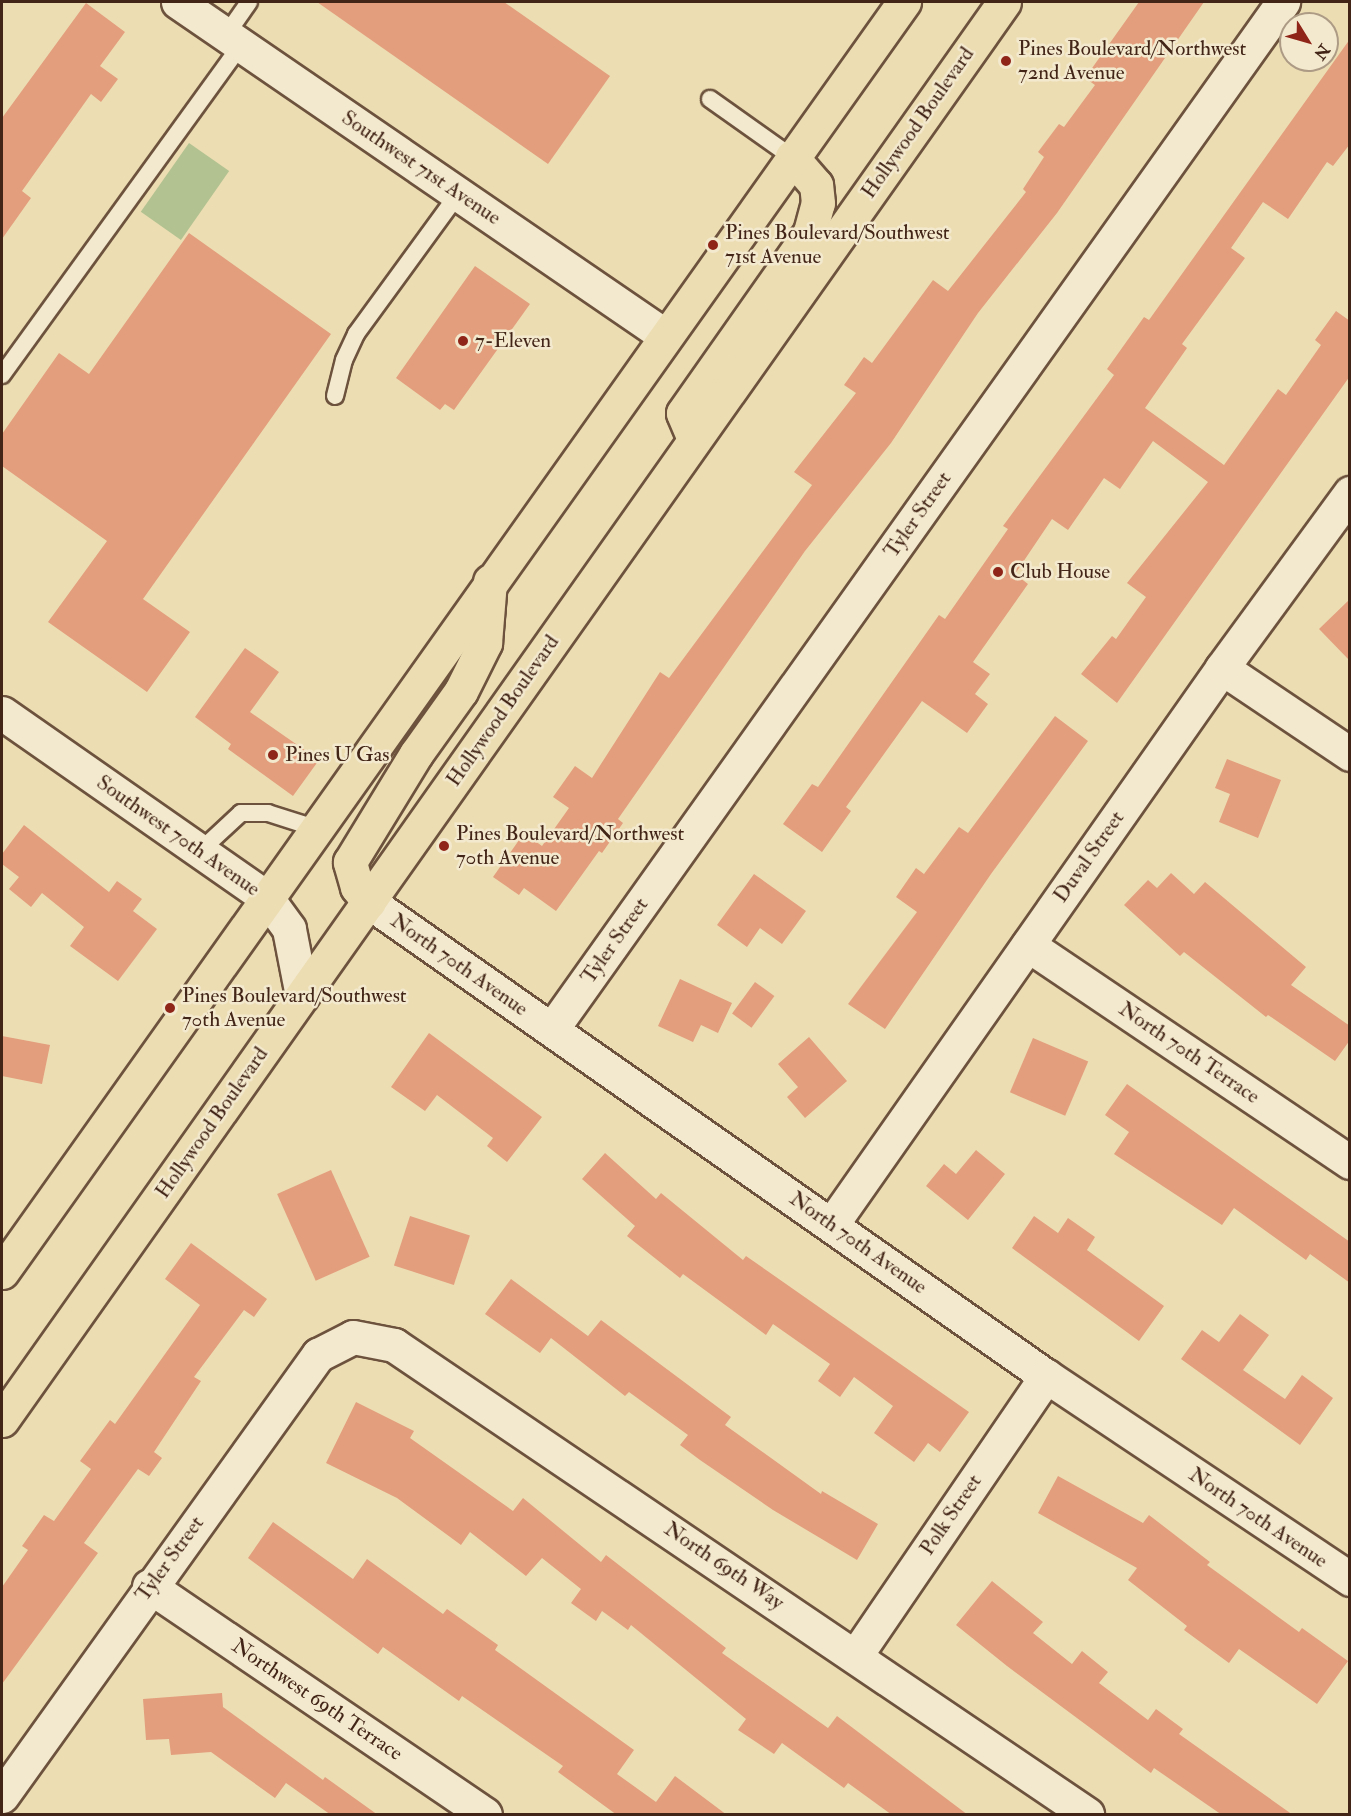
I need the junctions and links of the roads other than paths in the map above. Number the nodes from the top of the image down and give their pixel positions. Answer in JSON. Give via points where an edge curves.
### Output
{"nodes":[{"id":1,"x":178,"y":2,"type":"edge"},
{"id":2,"x":249,"y":2,"type":"edge"},
{"id":3,"x":904,"y":2,"type":"edge"},
{"id":4,"x":1004,"y":2,"type":"edge"},
{"id":5,"x":1283,"y":2,"type":"edge"},
{"id":6,"x":234,"y":40,"type":"junction"},
{"id":7,"x":710,"y":99,"type":"dead end"},
{"id":8,"x":792,"y":157,"type":"junction"},
{"id":9,"x":458,"y":194,"type":"junction"},
{"id":10,"x":664,"y":335,"type":"junction"},
{"id":11,"x":2,"y":375,"type":"edge"},
{"id":12,"x":335,"y":396,"type":"dead end"},
{"id":13,"x":694,"y":439,"type":"junction"},
{"id":14,"x":1350,"y":493,"type":"edge"},
{"id":15,"x":490,"y":579,"type":"junction"},
{"id":16,"x":1222,"y":668,"type":"junction"},
{"id":17,"x":2,"y":713,"type":"edge"},
{"id":18,"x":1350,"y":754,"type":"edge"},
{"id":19,"x":315,"y":828,"type":"junction"},
{"id":20,"x":200,"y":851,"type":"junction"},
{"id":21,"x":266,"y":897,"type":"junction"},
{"id":22,"x":369,"y":902,"type":"junction"},
{"id":23,"x":1028,"y":945,"type":"junction"},
{"id":24,"x":302,"y":996,"type":"junction"},
{"id":25,"x":552,"y":1029,"type":"junction"},
{"id":26,"x":1350,"y":1162,"type":"edge"},
{"id":27,"x":832,"y":1224,"type":"junction"},
{"id":28,"x":2,"y":1272,"type":"edge"},
{"id":29,"x":352,"y":1337,"type":"joint"},
{"id":30,"x":1046,"y":1376,"type":"junction"},
{"id":31,"x":2,"y":1420,"type":"edge"},
{"id":32,"x":1350,"y":1579,"type":"edge"},
{"id":33,"x":149,"y":1587,"type":"junction"},
{"id":34,"x":856,"y":1655,"type":"junction"},
{"id":35,"x":2,"y":1796,"type":"edge"},
{"id":36,"x":485,"y":1815,"type":"edge"},
{"id":37,"x":1087,"y":1815,"type":"edge"}],
"edges":[{"from":1,"to":6,"type":"street","name":"Southwest 71st Avenue"},
{"from":2,"to":6,"type":"lane"},
{"from":3,"to":8,"type":"highway"},
{"from":4,"to":13,"type":"highway","name":"Hollywood Boulevard"},
{"from":5,"to":25,"type":"street","name":"Tyler Street"},
{"from":6,"to":9,"type":"street","name":"Southwest 71st Avenue"},
{"from":6,"to":11,"type":"lane"},
{"from":7,"to":8,"type":"lane"},
{"from":8,"to":10,"type":"highway"},
{"from":8,"to":13,"type":"highway","via":[[816,184],[818,203],[810,232],[683,413]]},
{"from":9,"to":10,"type":"street","name":"Southwest 71st Avenue"},
{"from":9,"to":12,"type":"lane","via":[[356,334],[344,360]]},
{"from":10,"to":15,"type":"highway"},
{"from":13,"to":22,"type":"highway","name":"Hollywood Boulevard"},
{"from":14,"to":16,"type":"street","name":"Duval Street"},
{"from":15,"to":19,"type":"highway"},
{"from":15,"to":22,"type":"highway","via":[[485,643],[461,691],[397,783],[350,862],[357,887]]},
{"from":16,"to":18,"type":"street"},
{"from":16,"to":23,"type":"street","name":"Duval Street"},
{"from":17,"to":20,"type":"street","name":"Southwest 70th Avenue"},
{"from":19,"to":20,"type":"lane","via":[[268,813],[241,813]]},
{"from":19,"to":21,"type":"highway"},
{"from":20,"to":21,"type":"street","name":"Southwest 70th Avenue"},
{"from":21,"to":24,"type":"street","name":"Southwest 70th Avenue","via":[[289,929]]},
{"from":21,"to":28,"type":"highway"},
{"from":22,"to":24,"type":"highway","name":"Hollywood Boulevard"},
{"from":22,"to":25,"type":"street","name":"North 70th Avenue"},
{"from":23,"to":26,"type":"street","name":"North 70th Terrace"},
{"from":23,"to":27,"type":"street","name":"Duval Street"},
{"from":24,"to":31,"type":"highway","name":"Hollywood Boulevard"},
{"from":25,"to":27,"type":"street","name":"North 70th Avenue"},
{"from":27,"to":30,"type":"street","name":"North 70th Avenue"},
{"from":29,"to":33,"type":"street","name":"Tyler Street","via":[[318,1355]]},
{"from":29,"to":34,"type":"street","name":"North 69th Way","via":[[394,1345]]},
{"from":30,"to":32,"type":"street","name":"North 70th Avenue"},
{"from":30,"to":34,"type":"street","name":"Polk Street"},
{"from":33,"to":35,"type":"street","name":"Tyler Street"},
{"from":33,"to":36,"type":"street","name":"Northwest 69th Terrace"},
{"from":34,"to":37,"type":"street","name":"North 69th Way"}]}
